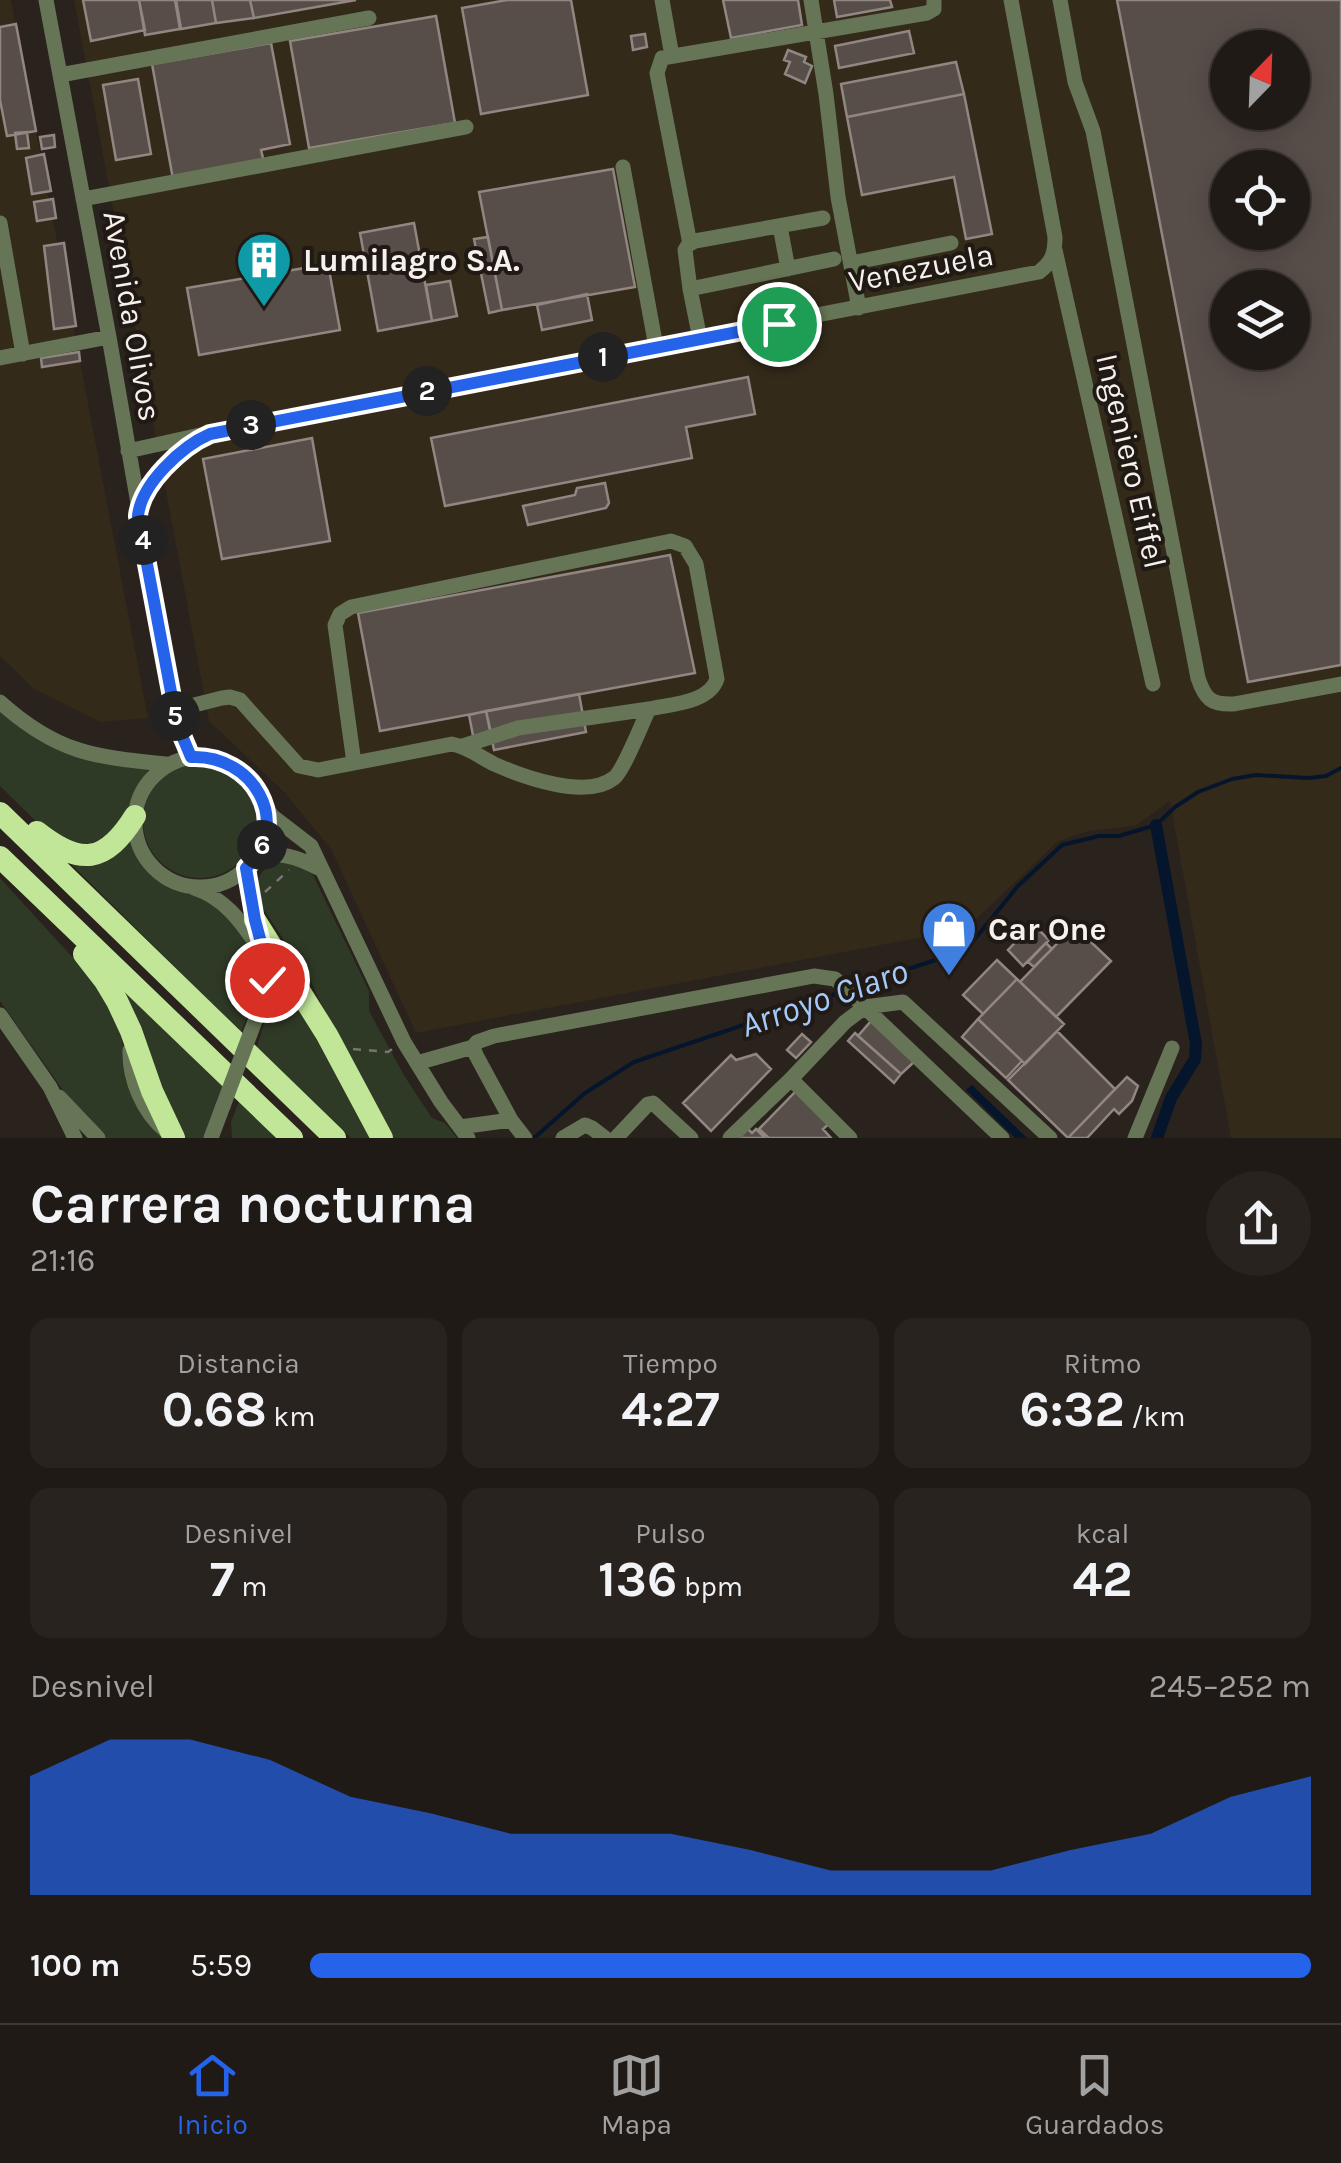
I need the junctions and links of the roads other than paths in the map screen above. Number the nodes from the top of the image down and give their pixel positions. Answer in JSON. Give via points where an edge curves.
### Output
{"nodes":[{"id":1,"x":46,"y":0,"type":"edge"},
{"id":2,"x":662,"y":0,"type":"edge"},
{"id":3,"x":811,"y":0,"type":"edge"},
{"id":4,"x":934,"y":0,"type":"edge"},
{"id":5,"x":1010,"y":0,"type":"edge"},
{"id":6,"x":1060,"y":0,"type":"edge"},
{"id":7,"x":369,"y":18,"type":"dead end"},
{"id":8,"x":816,"y":32,"type":"junction"},
{"id":9,"x":672,"y":56,"type":"junction"},
{"id":10,"x":60,"y":75,"type":"junction"},
{"id":11,"x":466,"y":127,"type":"dead end"},
{"id":12,"x":623,"y":166,"type":"dead end"},
{"id":13,"x":83,"y":200,"type":"junction"},
{"id":14,"x":823,"y":218,"type":"dead end"},
{"id":15,"x":0,"y":223,"type":"edge"},
{"id":16,"x":780,"y":226,"type":"junction"},
{"id":17,"x":951,"y":243,"type":"dead end"},
{"id":18,"x":690,"y":244,"type":"junction"},
{"id":19,"x":1053,"y":257,"type":"junction"},
{"id":20,"x":834,"y":259,"type":"dead end"},
{"id":21,"x":851,"y":263,"type":"junction"},
{"id":22,"x":788,"y":268,"type":"junction"},
{"id":23,"x":690,"y":289,"type":"junction"},
{"id":24,"x":858,"y":308,"type":"junction"},
{"id":25,"x":109,"y":336,"type":"junction"},
{"id":26,"x":700,"y":339,"type":"junction"},
{"id":27,"x":656,"y":347,"type":"junction"},
{"id":28,"x":23,"y":354,"type":"junction"},
{"id":29,"x":0,"y":358,"type":"edge"},
{"id":30,"x":210,"y":434,"type":"junction"},
{"id":31,"x":128,"y":451,"type":"junction"},
{"id":32,"x":138,"y":516,"type":"junction"},
{"id":33,"x":1153,"y":684,"type":"dead end"},
{"id":34,"x":1341,"y":684,"type":"edge"},
{"id":35,"x":0,"y":702,"type":"edge"},
{"id":36,"x":650,"y":709,"type":"junction"},
{"id":37,"x":174,"y":710,"type":"junction"},
{"id":38,"x":463,"y":746,"type":"junction"},
{"id":39,"x":191,"y":757,"type":"junction"},
{"id":40,"x":354,"y":763,"type":"junction"},
{"id":41,"x":166,"y":764,"type":"junction"},
{"id":42,"x":0,"y":803,"type":"edge"},
{"id":43,"x":264,"y":804,"type":"junction"},
{"id":44,"x":0,"y":814,"type":"edge"},
{"id":45,"x":135,"y":816,"type":"junction"},
{"id":46,"x":0,"y":857,"type":"edge"},
{"id":47,"x":250,"y":864,"type":"junction"},
{"id":48,"x":322,"y":870,"type":"junction"},
{"id":49,"x":21,"y":878,"type":"junction"},
{"id":50,"x":186,"y":886,"type":"junction"},
{"id":51,"x":256,"y":910,"type":"junction"},
{"id":52,"x":264,"y":954,"type":"junction"},
{"id":53,"x":864,"y":1006,"type":"junction"},
{"id":54,"x":0,"y":1015,"type":"edge"},
{"id":55,"x":473,"y":1047,"type":"junction"},
{"id":56,"x":1172,"y":1048,"type":"dead end"},
{"id":57,"x":417,"y":1063,"type":"junction"},
{"id":58,"x":977,"y":1071,"type":"junction"},
{"id":59,"x":791,"y":1079,"type":"junction"},
{"id":60,"x":50,"y":1087,"type":"junction"},
{"id":61,"x":956,"y":1093,"type":"junction"},
{"id":62,"x":518,"y":1128,"type":"edge"},
{"id":63,"x":464,"y":1132,"type":"edge"},
{"id":64,"x":216,"y":1134,"type":"edge"},
{"id":65,"x":75,"y":1138,"type":"edge"},
{"id":66,"x":98,"y":1138,"type":"edge"},
{"id":67,"x":174,"y":1138,"type":"edge"},
{"id":68,"x":292,"y":1138,"type":"edge"},
{"id":69,"x":335,"y":1138,"type":"edge"},
{"id":70,"x":382,"y":1138,"type":"edge"},
{"id":71,"x":563,"y":1138,"type":"edge"},
{"id":72,"x":604,"y":1138,"type":"edge"},
{"id":73,"x":616,"y":1138,"type":"edge"},
{"id":74,"x":691,"y":1138,"type":"edge"},
{"id":75,"x":730,"y":1138,"type":"edge"},
{"id":76,"x":850,"y":1138,"type":"edge"},
{"id":77,"x":1002,"y":1138,"type":"edge"},
{"id":78,"x":1050,"y":1138,"type":"edge"},
{"id":79,"x":1135,"y":1138,"type":"edge"}],
"edges":[{"from":1,"to":10,"type":"street","name":"Avenida Olivos"},
{"from":2,"to":9,"type":"street"},
{"from":3,"to":8,"type":"street"},
{"from":4,"to":8,"type":"street","via":[[927,13]]},
{"from":5,"to":19,"type":"street","name":"Ingeniero Eiffel","via":[[1055,237]]},
{"from":6,"to":34,"type":"street","via":[[1092,131],[1202,692],[1234,704]]},
{"from":7,"to":10,"type":"street"},
{"from":8,"to":9,"type":"street"},
{"from":8,"to":21,"type":"street"},
{"from":9,"to":18,"type":"street","via":[[662,58],[657,74]]},
{"from":10,"to":13,"type":"street","name":"Avenida Olivos"},
{"from":11,"to":13,"type":"street"},
{"from":12,"to":27,"type":"street"},
{"from":13,"to":25,"type":"street","name":"Avenida Olivos"},
{"from":14,"to":16,"type":"street"},
{"from":15,"to":28,"type":"street"},
{"from":16,"to":18,"type":"street"},
{"from":16,"to":22,"type":"street"},
{"from":17,"to":21,"type":"street"},
{"from":18,"to":23,"type":"street"},
{"from":19,"to":24,"type":"street","name":"Venezuela","via":[[1028,276]]},
{"from":19,"to":33,"type":"street","name":"Ingeniero Eiffel"},
{"from":20,"to":22,"type":"street"},
{"from":21,"to":24,"type":"street"},
{"from":22,"to":23,"type":"street"},
{"from":23,"to":26,"type":"street"},
{"from":24,"to":26,"type":"street","name":"Venezuela"},
{"from":25,"to":28,"type":"street"},
{"from":25,"to":31,"type":"street","name":"Avenida Olivos"},
{"from":26,"to":27,"type":"street","name":"Venezuela"},
{"from":27,"to":30,"type":"street","name":"Venezuela"},
{"from":28,"to":29,"type":"street"},
{"from":30,"to":31,"type":"street","name":"Venezuela"},
{"from":30,"to":32,"type":"street","via":[[185,447],[145,492]]},
{"from":31,"to":32,"type":"street","name":"Avenida Olivos"},
{"from":32,"to":37,"type":"street","name":"Avenida Olivos"},
{"from":35,"to":41,"type":"street","via":[[70,748],[111,760]]},
{"from":36,"to":38,"type":"street","via":[[518,728]]},
{"from":36,"to":38,"type":"street","via":[[616,777],[583,788],[497,765]]},
{"from":36,"to":40,"type":"street","via":[[705,695],[716,679],[696,564],[685,546],[671,541],[340,614],[335,625]]},
{"from":37,"to":39,"type":"street","name":"Avenida Olivos"},
{"from":37,"to":40,"type":"street","via":[[230,697],[299,766],[318,770]]},
{"from":38,"to":40,"type":"street"},
{"from":39,"to":41,"type":"street"},
{"from":39,"to":43,"type":"street","via":[[229,764],[252,782]]},
{"from":41,"to":45,"type":"street","via":[[141,792]]},
{"from":42,"to":45,"type":"highway","via":[[69,854],[110,848]]},
{"from":43,"to":47,"type":"street","via":[[265,837]]},
{"from":43,"to":48,"type":"street","via":[[311,846]]},
{"from":44,"to":69,"type":"highway"},
{"from":45,"to":50,"type":"street","via":[[148,860]]},
{"from":46,"to":49,"type":"highway"},
{"from":47,"to":48,"type":"street","via":[[281,854]]},
{"from":47,"to":50,"type":"street","via":[[218,884]]},
{"from":47,"to":51,"type":"street"},
{"from":48,"to":57,"type":"street"},
{"from":49,"to":67,"type":"highway","via":[[105,981]]},
{"from":49,"to":68,"type":"highway"},
{"from":50,"to":52,"type":"street","via":[[229,909]]},
{"from":51,"to":52,"type":"street"},
{"from":51,"to":70,"type":"highway"},
{"from":52,"to":64,"type":"street","bridge":true,"via":[[268,974],[258,1013]]},
{"from":53,"to":55,"type":"street","via":[[835,979],[814,976],[513,1032]]},
{"from":53,"to":58,"type":"street","via":[[903,1002]]},
{"from":53,"to":59,"type":"street"},
{"from":53,"to":61,"type":"street"},
{"from":54,"to":60,"type":"street"},
{"from":55,"to":57,"type":"street"},
{"from":55,"to":62,"type":"street"},
{"from":56,"to":79,"type":"street"},
{"from":57,"to":63,"type":"street"},
{"from":58,"to":61,"type":"street"},
{"from":58,"to":78,"type":"street"},
{"from":59,"to":75,"type":"street"},
{"from":59,"to":76,"type":"street"},
{"from":60,"to":65,"type":"street"},
{"from":60,"to":66,"type":"street"},
{"from":61,"to":77,"type":"street"},
{"from":62,"to":63,"type":"street"},
{"from":71,"to":72,"type":"street","via":[[585,1125]]},
{"from":73,"to":74,"type":"street","via":[[653,1103]]}]}
